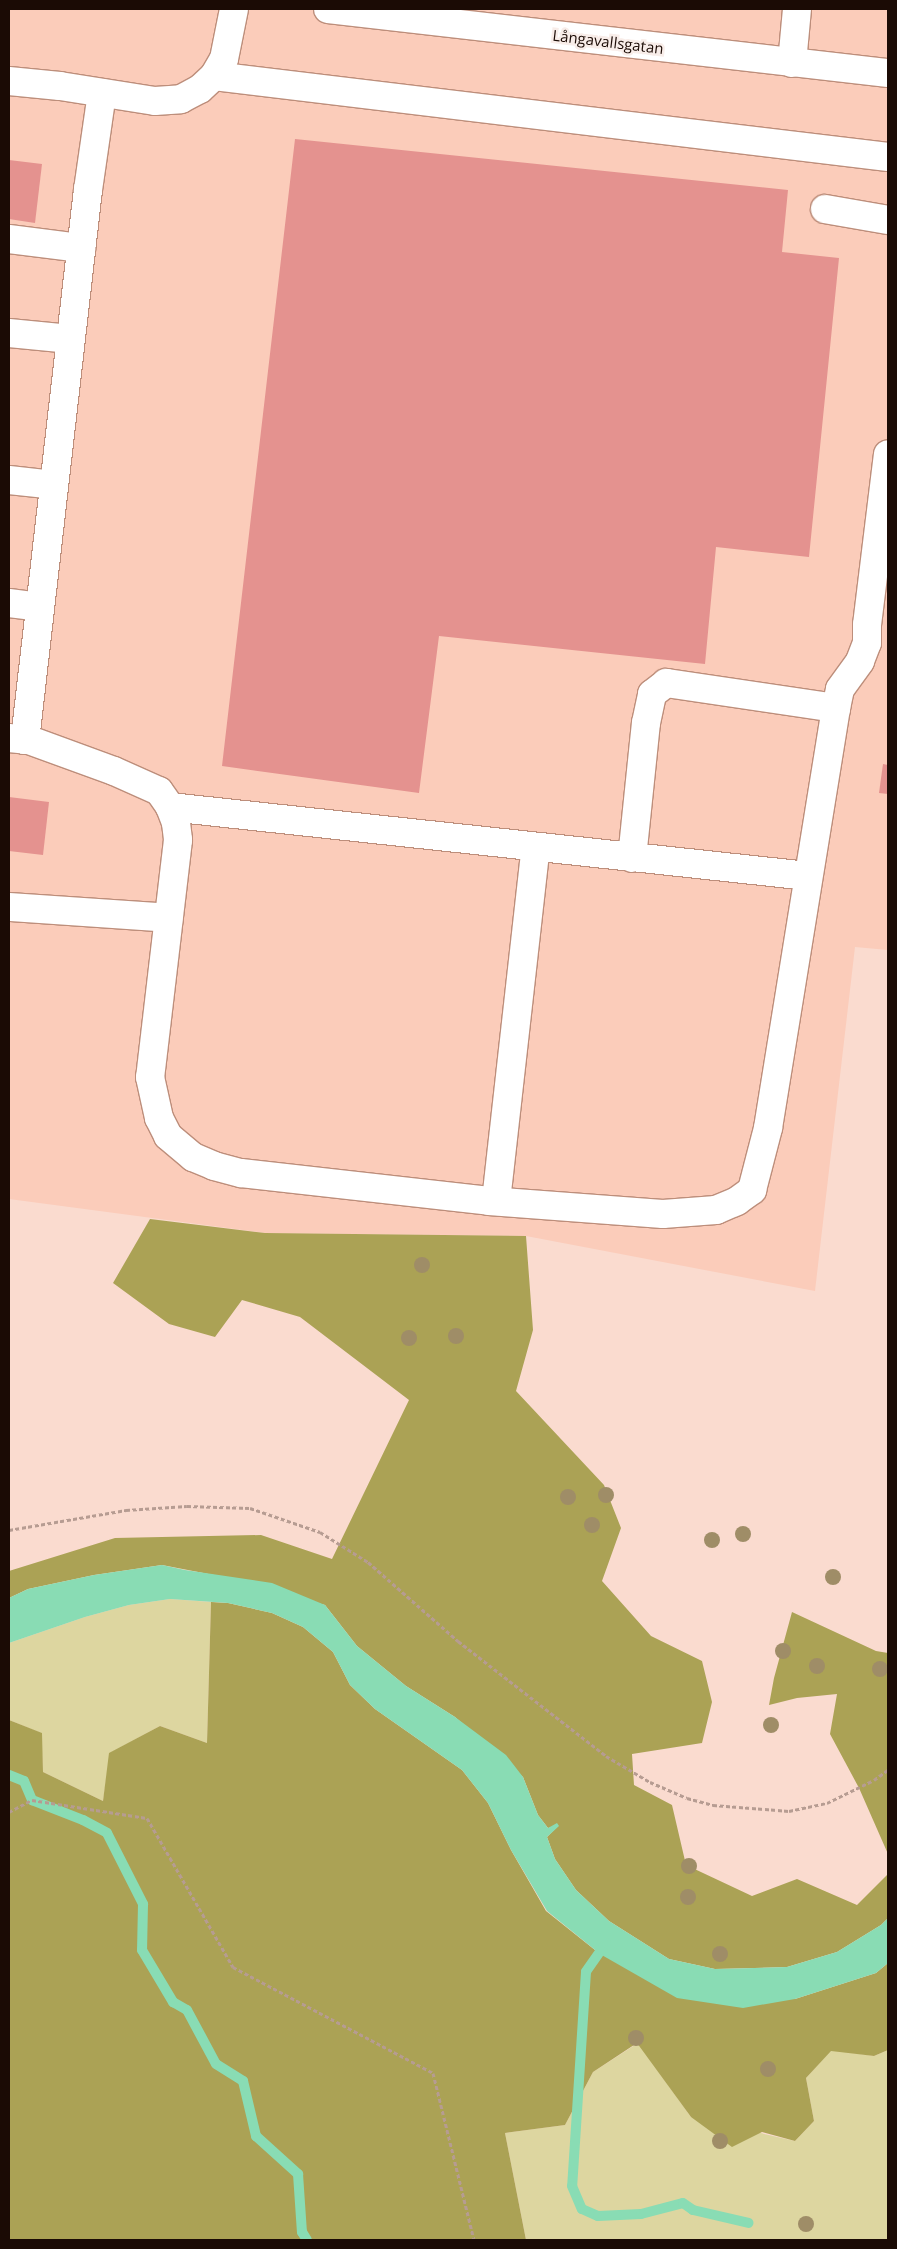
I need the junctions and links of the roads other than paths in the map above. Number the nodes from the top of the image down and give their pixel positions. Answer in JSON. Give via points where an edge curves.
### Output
{"nodes":[{"id":1,"x":234,"y":9,"type":"edge"},
{"id":2,"x":337,"y":9,"type":"edge"},
{"id":3,"x":797,"y":9,"type":"edge"},
{"id":4,"x":792,"y":63,"type":"junction"},
{"id":5,"x":888,"y":73,"type":"edge"},
{"id":6,"x":214,"y":76,"type":"junction"},
{"id":7,"x":9,"y":81,"type":"edge"},
{"id":8,"x":102,"y":93,"type":"junction"},
{"id":9,"x":888,"y":157,"type":"edge"},
{"id":10,"x":825,"y":209,"type":"dead end"},
{"id":11,"x":888,"y":220,"type":"edge"},
{"id":12,"x":9,"y":239,"type":"edge"},
{"id":13,"x":81,"y":248,"type":"junction"},
{"id":14,"x":9,"y":333,"type":"edge"},
{"id":15,"x":71,"y":339,"type":"junction"},
{"id":16,"x":888,"y":454,"type":"edge"},
{"id":17,"x":9,"y":480,"type":"edge"},
{"id":18,"x":54,"y":485,"type":"junction"},
{"id":19,"x":9,"y":603,"type":"edge"},
{"id":20,"x":40,"y":606,"type":"junction"},
{"id":21,"x":836,"y":708,"type":"junction"},
{"id":22,"x":17,"y":739,"type":"edge"},
{"id":23,"x":170,"y":807,"type":"junction"},
{"id":24,"x":536,"y":847,"type":"junction"},
{"id":25,"x":632,"y":858,"type":"junction"},
{"id":26,"x":808,"y":876,"type":"junction"},
{"id":27,"x":9,"y":907,"type":"edge"},
{"id":28,"x":169,"y":918,"type":"junction"},
{"id":29,"x":496,"y":1201,"type":"junction"}],
"edges":[{"from":1,"to":6,"type":"street","via":[[224,59]]},
{"from":2,"to":4,"type":"street","name":"Långavallsgatan"},
{"from":3,"to":4,"type":"street"},
{"from":4,"to":5,"type":"street","name":"Långavallsgatan"},
{"from":6,"to":8,"type":"street","via":[[200,89],[181,99],[155,102]]},
{"from":6,"to":9,"type":"street"},
{"from":7,"to":8,"type":"street"},
{"from":8,"to":13,"type":"street"},
{"from":10,"to":11,"type":"street"},
{"from":12,"to":13,"type":"street"},
{"from":13,"to":15,"type":"street"},
{"from":14,"to":15,"type":"street"},
{"from":15,"to":18,"type":"street"},
{"from":16,"to":21,"type":"street","via":[[867,643],[860,661],[840,689]]},
{"from":17,"to":18,"type":"street"},
{"from":18,"to":20,"type":"street"},
{"from":19,"to":20,"type":"street"},
{"from":20,"to":22,"type":"street"},
{"from":21,"to":25,"type":"street","via":[[666,683],[652,694],[646,723]]},
{"from":21,"to":26,"type":"street"},
{"from":22,"to":23,"type":"street","via":[[114,771],[159,791]]},
{"from":23,"to":24,"type":"street"},
{"from":23,"to":28,"type":"street","via":[[178,840]]},
{"from":24,"to":25,"type":"street"},
{"from":24,"to":29,"type":"street"},
{"from":25,"to":26,"type":"street"},
{"from":26,"to":29,"type":"street","via":[[768,1128],[752,1190],[716,1210],[663,1214]]},
{"from":27,"to":28,"type":"street"},
{"from":28,"to":29,"type":"street","via":[[150,1077],[158,1118],[168,1136],[178,1145],[200,1160],[241,1173]]}]}
